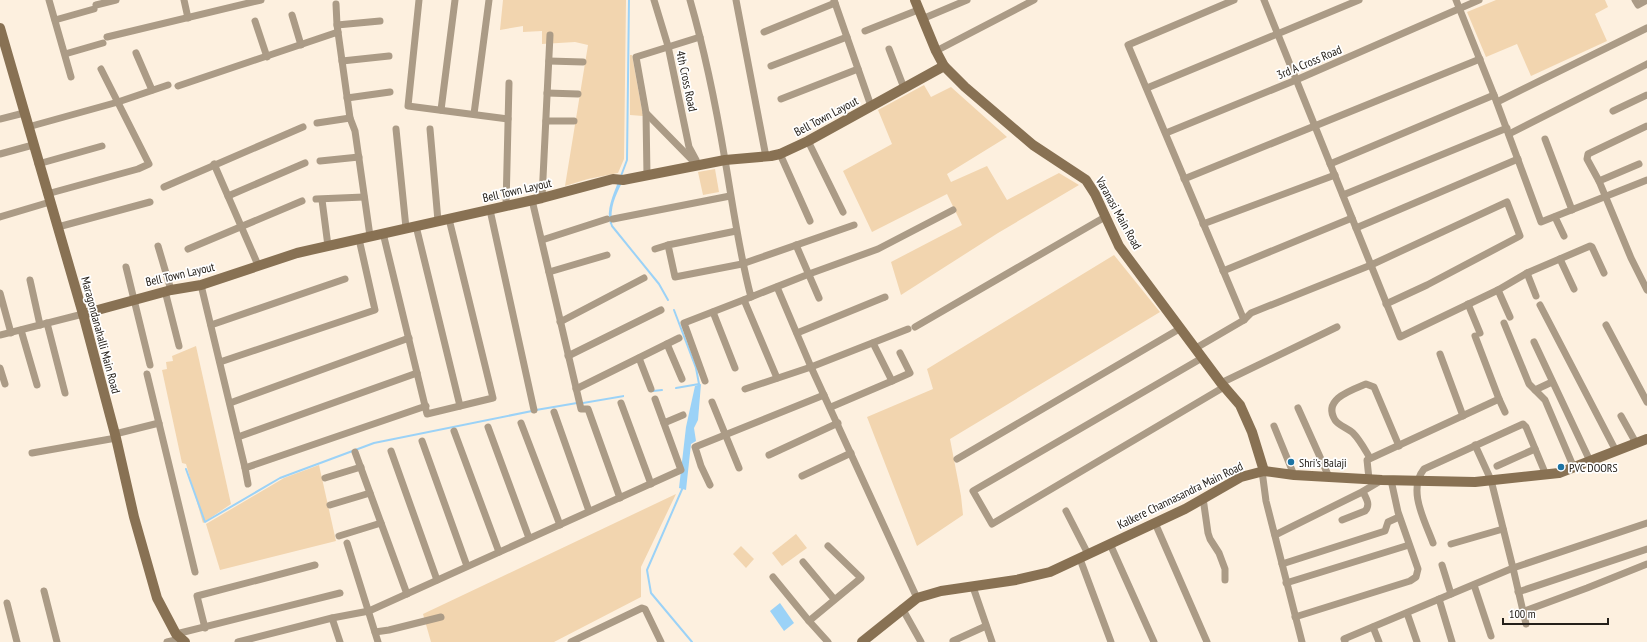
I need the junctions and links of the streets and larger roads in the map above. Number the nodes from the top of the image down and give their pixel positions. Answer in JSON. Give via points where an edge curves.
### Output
{"nodes":[{"id":1,"x":49,"y":0,"type":"edge"},
{"id":2,"x":116,"y":0,"type":"edge"},
{"id":3,"x":184,"y":0,"type":"edge"},
{"id":4,"x":261,"y":0,"type":"edge"},
{"id":5,"x":419,"y":0,"type":"edge"},
{"id":6,"x":454,"y":0,"type":"edge"},
{"id":7,"x":489,"y":0,"type":"edge"},
{"id":8,"x":654,"y":0,"type":"edge"},
{"id":9,"x":690,"y":0,"type":"edge"},
{"id":10,"x":736,"y":0,"type":"edge"},
{"id":11,"x":915,"y":0,"type":"edge"},
{"id":12,"x":967,"y":0,"type":"edge"},
{"id":13,"x":1034,"y":0,"type":"edge"},
{"id":14,"x":1234,"y":0,"type":"edge"},
{"id":15,"x":1264,"y":0,"type":"edge"},
{"id":16,"x":1359,"y":0,"type":"edge"},
{"id":17,"x":1456,"y":0,"type":"edge"},
{"id":18,"x":1479,"y":0,"type":"edge"},
{"id":19,"x":1635,"y":0,"type":"edge"},
{"id":20,"x":1647,"y":0,"type":"edge"},
{"id":21,"x":835,"y":1,"type":"edge"},
{"id":22,"x":336,"y":4,"type":"dead end"},
{"id":23,"x":1459,"y":8,"type":"junction"},
{"id":24,"x":292,"y":15,"type":"dead end"},
{"id":25,"x":920,"y":15,"type":"junction"},
{"id":26,"x":188,"y":18,"type":"junction"},
{"id":27,"x":55,"y":20,"type":"junction"},
{"id":28,"x":255,"y":21,"type":"dead end"},
{"id":29,"x":380,"y":21,"type":"dead end"},
{"id":30,"x":0,"y":28,"type":"edge"},
{"id":31,"x":338,"y":28,"type":"junction"},
{"id":32,"x":1647,"y":28,"type":"edge"},
{"id":33,"x":865,"y":31,"type":"dead end"},
{"id":34,"x":764,"y":32,"type":"dead end"},
{"id":35,"x":1277,"y":34,"type":"junction"},
{"id":36,"x":550,"y":35,"type":"dead end"},
{"id":37,"x":847,"y":36,"type":"junction"},
{"id":38,"x":700,"y":37,"type":"junction"},
{"id":39,"x":301,"y":45,"type":"junction"},
{"id":40,"x":2,"y":46,"type":"edge"},
{"id":41,"x":668,"y":46,"type":"junction"},
{"id":42,"x":889,"y":49,"type":"dead end"},
{"id":43,"x":936,"y":51,"type":"junction"},
{"id":44,"x":136,"y":53,"type":"dead end"},
{"id":45,"x":64,"y":54,"type":"junction"},
{"id":46,"x":389,"y":56,"type":"dead end"},
{"id":47,"x":267,"y":57,"type":"junction"},
{"id":48,"x":1480,"y":59,"type":"junction"},
{"id":49,"x":342,"y":61,"type":"junction"},
{"id":50,"x":549,"y":61,"type":"junction"},
{"id":51,"x":583,"y":62,"type":"dead end"},
{"id":52,"x":1647,"y":64,"type":"edge"},
{"id":53,"x":770,"y":66,"type":"dead end"},
{"id":54,"x":944,"y":66,"type":"junction"},
{"id":55,"x":101,"y":69,"type":"dead end"},
{"id":56,"x":858,"y":69,"type":"junction"},
{"id":57,"x":71,"y":77,"type":"dead end"},
{"id":58,"x":1296,"y":80,"type":"junction"},
{"id":59,"x":509,"y":83,"type":"dead end"},
{"id":60,"x":168,"y":85,"type":"dead end"},
{"id":61,"x":178,"y":86,"type":"dead end"},
{"id":62,"x":904,"y":88,"type":"junction"},
{"id":63,"x":1147,"y":88,"type":"junction"},
{"id":64,"x":152,"y":90,"type":"junction"},
{"id":65,"x":390,"y":92,"type":"dead end"},
{"id":66,"x":547,"y":93,"type":"junction"},
{"id":67,"x":578,"y":94,"type":"dead end"},
{"id":68,"x":1647,"y":95,"type":"edge"},
{"id":69,"x":347,"y":98,"type":"junction"},
{"id":70,"x":1495,"y":98,"type":"junction"},
{"id":71,"x":781,"y":99,"type":"dead end"},
{"id":72,"x":118,"y":102,"type":"junction"},
{"id":73,"x":871,"y":106,"type":"junction"},
{"id":74,"x":441,"y":110,"type":"junction"},
{"id":75,"x":1613,"y":111,"type":"dead end"},
{"id":76,"x":24,"y":113,"type":"junction"},
{"id":77,"x":646,"y":113,"type":"junction"},
{"id":78,"x":474,"y":114,"type":"junction"},
{"id":79,"x":350,"y":118,"type":"junction"},
{"id":80,"x":0,"y":119,"type":"edge"},
{"id":81,"x":508,"y":119,"type":"junction"},
{"id":82,"x":546,"y":121,"type":"junction"},
{"id":83,"x":574,"y":121,"type":"dead end"},
{"id":84,"x":317,"y":123,"type":"dead end"},
{"id":85,"x":1314,"y":125,"type":"junction"},
{"id":86,"x":1647,"y":126,"type":"edge"},
{"id":87,"x":303,"y":127,"type":"dead end"},
{"id":88,"x":28,"y":128,"type":"junction"},
{"id":89,"x":430,"y":129,"type":"dead end"},
{"id":90,"x":396,"y":130,"type":"dead end"},
{"id":91,"x":1508,"y":131,"type":"junction"},
{"id":92,"x":1166,"y":133,"type":"junction"},
{"id":93,"x":1545,"y":139,"type":"dead end"},
{"id":94,"x":808,"y":141,"type":"junction"},
{"id":95,"x":33,"y":145,"type":"junction"},
{"id":96,"x":102,"y":146,"type":"dead end"},
{"id":97,"x":0,"y":154,"type":"edge"},
{"id":98,"x":780,"y":154,"type":"junction"},
{"id":99,"x":359,"y":157,"type":"junction"},
{"id":100,"x":766,"y":157,"type":"junction"},
{"id":101,"x":1518,"y":159,"type":"junction"},
{"id":102,"x":725,"y":160,"type":"junction"},
{"id":103,"x":320,"y":161,"type":"dead end"},
{"id":104,"x":305,"y":163,"type":"dead end"},
{"id":105,"x":38,"y":164,"type":"junction"},
{"id":106,"x":214,"y":164,"type":"junction"},
{"id":107,"x":1330,"y":164,"type":"junction"},
{"id":108,"x":1639,"y":164,"type":"dead end"},
{"id":109,"x":698,"y":166,"type":"junction"},
{"id":110,"x":1335,"y":175,"type":"junction"},
{"id":111,"x":647,"y":176,"type":"junction"},
{"id":112,"x":1184,"y":179,"type":"junction"},
{"id":113,"x":1647,"y":180,"type":"edge"},
{"id":114,"x":1599,"y":181,"type":"junction"},
{"id":115,"x":164,"y":186,"type":"dead end"},
{"id":116,"x":1343,"y":195,"type":"junction"},
{"id":117,"x":228,"y":196,"type":"junction"},
{"id":118,"x":730,"y":196,"type":"junction"},
{"id":119,"x":364,"y":197,"type":"junction"},
{"id":120,"x":1605,"y":197,"type":"junction"},
{"id":121,"x":49,"y":198,"type":"junction"},
{"id":122,"x":542,"y":198,"type":"junction"},
{"id":123,"x":532,"y":200,"type":"junction"},
{"id":124,"x":302,"y":201,"type":"dead end"},
{"id":125,"x":150,"y":202,"type":"dead end"},
{"id":126,"x":506,"y":206,"type":"junction"},
{"id":127,"x":490,"y":210,"type":"junction"},
{"id":128,"x":953,"y":210,"type":"dead end"},
{"id":129,"x":1572,"y":210,"type":"junction"},
{"id":130,"x":843,"y":212,"type":"dead end"},
{"id":131,"x":0,"y":217,"type":"edge"},
{"id":132,"x":1105,"y":217,"type":"junction"},
{"id":133,"x":1556,"y":217,"type":"junction"},
{"id":134,"x":1352,"y":218,"type":"junction"},
{"id":135,"x":449,"y":219,"type":"junction"},
{"id":136,"x":438,"y":221,"type":"junction"},
{"id":137,"x":810,"y":221,"type":"dead end"},
{"id":138,"x":1203,"y":224,"type":"junction"},
{"id":139,"x":854,"y":225,"type":"dead end"},
{"id":140,"x":58,"y":227,"type":"junction"},
{"id":141,"x":242,"y":227,"type":"junction"},
{"id":142,"x":411,"y":227,"type":"junction"},
{"id":143,"x":1356,"y":228,"type":"junction"},
{"id":144,"x":736,"y":231,"type":"junction"},
{"id":145,"x":383,"y":233,"type":"junction"},
{"id":146,"x":370,"y":236,"type":"junction"},
{"id":147,"x":1564,"y":236,"type":"dead end"},
{"id":148,"x":359,"y":239,"type":"junction"},
{"id":149,"x":542,"y":240,"type":"junction"},
{"id":150,"x":668,"y":245,"type":"junction"},
{"id":151,"x":796,"y":245,"type":"junction"},
{"id":152,"x":158,"y":246,"type":"dead end"},
{"id":153,"x":328,"y":246,"type":"junction"},
{"id":154,"x":188,"y":249,"type":"dead end"},
{"id":155,"x":655,"y":249,"type":"dead end"},
{"id":156,"x":607,"y":255,"type":"dead end"},
{"id":157,"x":1560,"y":259,"type":"junction"},
{"id":158,"x":742,"y":264,"type":"junction"},
{"id":159,"x":258,"y":265,"type":"junction"},
{"id":160,"x":1371,"y":265,"type":"junction"},
{"id":161,"x":126,"y":267,"type":"dead end"},
{"id":162,"x":1223,"y":271,"type":"junction"},
{"id":163,"x":550,"y":272,"type":"junction"},
{"id":164,"x":809,"y":274,"type":"junction"},
{"id":165,"x":1527,"y":274,"type":"junction"},
{"id":166,"x":1604,"y":274,"type":"dead end"},
{"id":167,"x":644,"y":278,"type":"dead end"},
{"id":168,"x":345,"y":279,"type":"dead end"},
{"id":169,"x":30,"y":280,"type":"dead end"},
{"id":170,"x":201,"y":285,"type":"junction"},
{"id":171,"x":777,"y":287,"type":"junction"},
{"id":172,"x":1574,"y":289,"type":"dead end"},
{"id":173,"x":168,"y":290,"type":"junction"},
{"id":174,"x":1498,"y":290,"type":"junction"},
{"id":175,"x":1647,"y":290,"type":"edge"},
{"id":176,"x":0,"y":293,"type":"edge"},
{"id":177,"x":1536,"y":296,"type":"dead end"},
{"id":178,"x":886,"y":297,"type":"dead end"},
{"id":179,"x":819,"y":298,"type":"dead end"},
{"id":180,"x":134,"y":299,"type":"junction"},
{"id":181,"x":748,"y":299,"type":"junction"},
{"id":182,"x":1386,"y":304,"type":"junction"},
{"id":183,"x":1468,"y":304,"type":"junction"},
{"id":184,"x":1540,"y":305,"type":"dead end"},
{"id":185,"x":661,"y":310,"type":"dead end"},
{"id":186,"x":713,"y":312,"type":"junction"},
{"id":187,"x":83,"y":314,"type":"junction"},
{"id":188,"x":1510,"y":317,"type":"dead end"},
{"id":189,"x":1244,"y":320,"type":"junction"},
{"id":190,"x":560,"y":322,"type":"junction"},
{"id":191,"x":1504,"y":323,"type":"dead end"},
{"id":192,"x":44,"y":324,"type":"junction"},
{"id":193,"x":212,"y":325,"type":"junction"},
{"id":194,"x":1606,"y":325,"type":"dead end"},
{"id":195,"x":1337,"y":326,"type":"dead end"},
{"id":196,"x":1181,"y":328,"type":"junction"},
{"id":197,"x":21,"y":330,"type":"junction"},
{"id":198,"x":11,"y":333,"type":"junction"},
{"id":199,"x":797,"y":333,"type":"junction"},
{"id":200,"x":0,"y":336,"type":"edge"},
{"id":201,"x":409,"y":338,"type":"junction"},
{"id":202,"x":679,"y":338,"type":"dead end"},
{"id":203,"x":873,"y":342,"type":"junction"},
{"id":204,"x":1534,"y":342,"type":"dead end"},
{"id":205,"x":667,"y":344,"type":"junction"},
{"id":206,"x":179,"y":346,"type":"dead end"},
{"id":207,"x":1196,"y":348,"type":"junction"},
{"id":208,"x":900,"y":353,"type":"dead end"},
{"id":209,"x":1440,"y":354,"type":"dead end"},
{"id":210,"x":568,"y":356,"type":"junction"},
{"id":211,"x":638,"y":358,"type":"junction"},
{"id":212,"x":1202,"y":358,"type":"junction"},
{"id":213,"x":220,"y":362,"type":"junction"},
{"id":214,"x":150,"y":365,"type":"dead end"},
{"id":215,"x":811,"y":367,"type":"junction"},
{"id":216,"x":0,"y":368,"type":"edge"},
{"id":217,"x":736,"y":368,"type":"dead end"},
{"id":218,"x":417,"y":373,"type":"junction"},
{"id":219,"x":147,"y":374,"type":"dead end"},
{"id":220,"x":776,"y":378,"type":"junction"},
{"id":221,"x":682,"y":379,"type":"dead end"},
{"id":222,"x":705,"y":382,"type":"dead end"},
{"id":223,"x":892,"y":382,"type":"junction"},
{"id":224,"x":1552,"y":382,"type":"junction"},
{"id":225,"x":5,"y":384,"type":"dead end"},
{"id":226,"x":37,"y":385,"type":"dead end"},
{"id":227,"x":1222,"y":385,"type":"junction"},
{"id":228,"x":576,"y":389,"type":"junction"},
{"id":229,"x":651,"y":389,"type":"dead end"},
{"id":230,"x":745,"y":389,"type":"dead end"},
{"id":231,"x":1535,"y":390,"type":"junction"},
{"id":232,"x":65,"y":393,"type":"dead end"},
{"id":233,"x":824,"y":395,"type":"junction"},
{"id":234,"x":655,"y":399,"type":"dead end"},
{"id":235,"x":1500,"y":399,"type":"junction"},
{"id":236,"x":712,"y":402,"type":"dead end"},
{"id":237,"x":1647,"y":402,"type":"edge"},
{"id":238,"x":230,"y":403,"type":"junction"},
{"id":239,"x":621,"y":403,"type":"dead end"},
{"id":240,"x":426,"y":406,"type":"junction"},
{"id":241,"x":460,"y":406,"type":"junction"},
{"id":242,"x":831,"y":407,"type":"junction"},
{"id":243,"x":1298,"y":408,"type":"dead end"},
{"id":244,"x":534,"y":410,"type":"dead end"},
{"id":245,"x":554,"y":412,"type":"dead end"},
{"id":246,"x":1505,"y":412,"type":"dead end"},
{"id":247,"x":683,"y":415,"type":"dead end"},
{"id":248,"x":1463,"y":416,"type":"junction"},
{"id":249,"x":1621,"y":416,"type":"dead end"},
{"id":250,"x":159,"y":423,"type":"junction"},
{"id":251,"x":521,"y":423,"type":"dead end"},
{"id":252,"x":664,"y":423,"type":"junction"},
{"id":253,"x":838,"y":423,"type":"junction"},
{"id":254,"x":1274,"y":426,"type":"dead end"},
{"id":255,"x":488,"y":427,"type":"dead end"},
{"id":256,"x":454,"y":431,"type":"dead end"},
{"id":257,"x":725,"y":435,"type":"junction"},
{"id":258,"x":115,"y":436,"type":"junction"},
{"id":259,"x":238,"y":437,"type":"junction"},
{"id":260,"x":1647,"y":439,"type":"edge"},
{"id":261,"x":422,"y":441,"type":"dead end"},
{"id":262,"x":1636,"y":443,"type":"junction"},
{"id":263,"x":1476,"y":445,"type":"junction"},
{"id":264,"x":1399,"y":446,"type":"junction"},
{"id":265,"x":1535,"y":449,"type":"junction"},
{"id":266,"x":391,"y":451,"type":"dead end"},
{"id":267,"x":1616,"y":451,"type":"junction"},
{"id":268,"x":355,"y":452,"type":"dead end"},
{"id":269,"x":32,"y":453,"type":"dead end"},
{"id":270,"x":851,"y":453,"type":"junction"},
{"id":271,"x":769,"y":455,"type":"dead end"},
{"id":272,"x":1370,"y":458,"type":"junction"},
{"id":273,"x":957,"y":459,"type":"dead end"},
{"id":274,"x":1590,"y":461,"type":"junction"},
{"id":275,"x":1497,"y":466,"type":"dead end"},
{"id":276,"x":361,"y":467,"type":"junction"},
{"id":277,"x":245,"y":468,"type":"junction"},
{"id":278,"x":739,"y":468,"type":"dead end"},
{"id":279,"x":1574,"y":468,"type":"junction"},
{"id":280,"x":1263,"y":471,"type":"junction"},
{"id":281,"x":1294,"y":475,"type":"junction"},
{"id":282,"x":1546,"y":475,"type":"junction"},
{"id":283,"x":802,"y":476,"type":"dead end"},
{"id":284,"x":1329,"y":476,"type":"junction"},
{"id":285,"x":325,"y":478,"type":"dead end"},
{"id":286,"x":1368,"y":479,"type":"junction"},
{"id":287,"x":1386,"y":480,"type":"junction"},
{"id":288,"x":1417,"y":480,"type":"junction"},
{"id":289,"x":1490,"y":480,"type":"junction"},
{"id":290,"x":248,"y":484,"type":"dead end"},
{"id":291,"x":651,"y":484,"type":"junction"},
{"id":292,"x":710,"y":485,"type":"dead end"},
{"id":293,"x":1363,"y":492,"type":"junction"},
{"id":294,"x":370,"y":493,"type":"junction"},
{"id":295,"x":620,"y":498,"type":"junction"},
{"id":296,"x":1203,"y":498,"type":"junction"},
{"id":297,"x":330,"y":505,"type":"dead end"},
{"id":298,"x":1066,"y":511,"type":"dead end"},
{"id":299,"x":589,"y":512,"type":"junction"},
{"id":300,"x":1400,"y":517,"type":"junction"},
{"id":301,"x":1342,"y":520,"type":"dead end"},
{"id":302,"x":381,"y":523,"type":"junction"},
{"id":303,"x":1155,"y":523,"type":"junction"},
{"id":304,"x":1647,"y":523,"type":"edge"},
{"id":305,"x":560,"y":525,"type":"junction"},
{"id":306,"x":1502,"y":529,"type":"junction"},
{"id":307,"x":1274,"y":535,"type":"junction"},
{"id":308,"x":339,"y":536,"type":"dead end"},
{"id":309,"x":529,"y":538,"type":"junction"},
{"id":310,"x":347,"y":543,"type":"dead end"},
{"id":311,"x":1433,"y":543,"type":"dead end"},
{"id":312,"x":1110,"y":544,"type":"junction"},
{"id":313,"x":1452,"y":544,"type":"dead end"},
{"id":314,"x":1409,"y":545,"type":"junction"},
{"id":315,"x":828,"y":546,"type":"dead end"},
{"id":316,"x":1647,"y":549,"type":"edge"},
{"id":317,"x":499,"y":552,"type":"junction"},
{"id":318,"x":1084,"y":557,"type":"junction"},
{"id":319,"x":803,"y":562,"type":"dead end"},
{"id":320,"x":1282,"y":564,"type":"junction"},
{"id":321,"x":1647,"y":564,"type":"edge"},
{"id":322,"x":1442,"y":565,"type":"dead end"},
{"id":323,"x":315,"y":566,"type":"dead end"},
{"id":324,"x":468,"y":566,"type":"junction"},
{"id":325,"x":1513,"y":568,"type":"junction"},
{"id":326,"x":195,"y":572,"type":"dead end"},
{"id":327,"x":773,"y":577,"type":"dead end"},
{"id":328,"x":437,"y":580,"type":"junction"},
{"id":329,"x":1225,"y":580,"type":"dead end"},
{"id":330,"x":1286,"y":583,"type":"junction"},
{"id":331,"x":1474,"y":585,"type":"junction"},
{"id":332,"x":973,"y":587,"type":"junction"},
{"id":333,"x":44,"y":591,"type":"dead end"},
{"id":334,"x":1518,"y":592,"type":"junction"},
{"id":335,"x":340,"y":593,"type":"dead end"},
{"id":336,"x":407,"y":594,"type":"junction"},
{"id":337,"x":1451,"y":594,"type":"junction"},
{"id":338,"x":917,"y":598,"type":"junction"},
{"id":339,"x":834,"y":599,"type":"junction"},
{"id":340,"x":1439,"y":599,"type":"junction"},
{"id":341,"x":7,"y":603,"type":"dead end"},
{"id":342,"x":902,"y":608,"type":"junction"},
{"id":343,"x":369,"y":611,"type":"junction"},
{"id":344,"x":1522,"y":612,"type":"junction"},
{"id":345,"x":1407,"y":613,"type":"junction"},
{"id":346,"x":441,"y":617,"type":"dead end"},
{"id":347,"x":1295,"y":617,"type":"junction"},
{"id":348,"x":332,"y":618,"type":"junction"},
{"id":349,"x":808,"y":621,"type":"junction"},
{"id":350,"x":1526,"y":624,"type":"dead end"},
{"id":351,"x":986,"y":626,"type":"junction"},
{"id":352,"x":1373,"y":627,"type":"junction"},
{"id":353,"x":205,"y":628,"type":"junction"},
{"id":354,"x":375,"y":632,"type":"junction"},
{"id":355,"x":1490,"y":636,"type":"dead end"},
{"id":356,"x":181,"y":638,"type":"edge"},
{"id":357,"x":953,"y":641,"type":"dead end"},
{"id":358,"x":17,"y":642,"type":"edge"},
{"id":359,"x":57,"y":642,"type":"edge"},
{"id":360,"x":167,"y":642,"type":"edge"},
{"id":361,"x":238,"y":642,"type":"edge"},
{"id":362,"x":340,"y":642,"type":"edge"},
{"id":363,"x":378,"y":642,"type":"edge"},
{"id":364,"x":571,"y":642,"type":"edge"},
{"id":365,"x":661,"y":642,"type":"edge"},
{"id":366,"x":828,"y":642,"type":"edge"},
{"id":367,"x":862,"y":642,"type":"edge"},
{"id":368,"x":921,"y":642,"type":"edge"},
{"id":369,"x":992,"y":642,"type":"edge"},
{"id":370,"x":1111,"y":642,"type":"edge"},
{"id":371,"x":1154,"y":642,"type":"edge"},
{"id":372,"x":1207,"y":642,"type":"edge"},
{"id":373,"x":1302,"y":642,"type":"edge"},
{"id":374,"x":1345,"y":642,"type":"edge"},
{"id":375,"x":1379,"y":642,"type":"edge"},
{"id":376,"x":1417,"y":642,"type":"edge"},
{"id":377,"x":1452,"y":642,"type":"edge"}],
"edges":[{"from":1,"to":27,"type":"street"},
{"from":2,"to":27,"type":"street"},
{"from":3,"to":26,"type":"street"},
{"from":4,"to":26,"type":"street"},
{"from":5,"to":74,"type":"street","via":[[408,106]]},
{"from":6,"to":74,"type":"street"},
{"from":7,"to":78,"type":"street"},
{"from":8,"to":41,"type":"street","name":"4th Cross Road"},
{"from":9,"to":38,"type":"street"},
{"from":10,"to":100,"type":"street"},
{"from":11,"to":25,"type":"street","name":"Varanasi Main Road"},
{"from":12,"to":25,"type":"street"},
{"from":13,"to":43,"type":"street"},
{"from":14,"to":63,"type":"street","via":[[1128,45]]},
{"from":15,"to":35,"type":"street"},
{"from":16,"to":35,"type":"street"},
{"from":17,"to":23,"type":"street"},
{"from":18,"to":23,"type":"street","name":"3rd A Cross Road"},
{"from":19,"to":20,"type":"street","via":[[1638,5]]},
{"from":21,"to":34,"type":"street"},
{"from":21,"to":37,"type":"street"},
{"from":22,"to":31,"type":"street"},
{"from":23,"to":48,"type":"street"},
{"from":23,"to":58,"type":"street","name":"3rd A Cross Road"},
{"from":24,"to":39,"type":"street"},
{"from":25,"to":33,"type":"street"},
{"from":25,"to":43,"type":"street","name":"Varanasi Main Road"},
{"from":26,"to":45,"type":"street","via":[[105,40]]},
{"from":27,"to":45,"type":"street"},
{"from":28,"to":47,"type":"street"},
{"from":29,"to":31,"type":"street"},
{"from":30,"to":40,"type":"street","name":"Maragondanahalli Main Road"},
{"from":31,"to":39,"type":"street"},
{"from":31,"to":49,"type":"street"},
{"from":32,"to":70,"type":"street"},
{"from":35,"to":58,"type":"street"},
{"from":35,"to":63,"type":"street"},
{"from":36,"to":50,"type":"street"},
{"from":37,"to":53,"type":"street"},
{"from":37,"to":56,"type":"street"},
{"from":38,"to":41,"type":"street"},
{"from":38,"to":102,"type":"street"},
{"from":39,"to":47,"type":"street"},
{"from":40,"to":76,"type":"street","name":"Maragondanahalli Main Road"},
{"from":41,"to":77,"type":"street","via":[[636,57]]},
{"from":41,"to":109,"type":"street","name":"4th Cross Road","via":[[689,147]]},
{"from":42,"to":62,"type":"street"},
{"from":43,"to":54,"type":"street","name":"Varanasi Main Road"},
{"from":44,"to":64,"type":"street"},
{"from":45,"to":57,"type":"street"},
{"from":46,"to":49,"type":"street"},
{"from":47,"to":61,"type":"street"},
{"from":48,"to":70,"type":"street"},
{"from":48,"to":85,"type":"street"},
{"from":49,"to":69,"type":"street"},
{"from":50,"to":51,"type":"street"},
{"from":50,"to":66,"type":"street"},
{"from":52,"to":91,"type":"street"},
{"from":54,"to":62,"type":"street","name":"Bell Town Layout"},
{"from":54,"to":132,"type":"street","name":"Varanasi Main Road","via":[[1027,140],[1086,180]]},
{"from":55,"to":72,"type":"street"},
{"from":56,"to":71,"type":"street"},
{"from":56,"to":73,"type":"street"},
{"from":58,"to":85,"type":"street"},
{"from":58,"to":92,"type":"street","name":"3rd A Cross Road"},
{"from":59,"to":81,"type":"street"},
{"from":60,"to":64,"type":"street"},
{"from":62,"to":73,"type":"street","name":"Bell Town Layout"},
{"from":63,"to":92,"type":"street"},
{"from":64,"to":72,"type":"street"},
{"from":65,"to":69,"type":"street"},
{"from":66,"to":67,"type":"street"},
{"from":66,"to":82,"type":"street"},
{"from":68,"to":75,"type":"street"},
{"from":69,"to":79,"type":"street"},
{"from":70,"to":91,"type":"street"},
{"from":70,"to":107,"type":"street"},
{"from":72,"to":88,"type":"street"},
{"from":72,"to":121,"type":"street","via":[[149,164]]},
{"from":73,"to":94,"type":"street","name":"Bell Town Layout"},
{"from":74,"to":78,"type":"street"},
{"from":76,"to":80,"type":"street"},
{"from":76,"to":88,"type":"street","name":"Maragondanahalli Main Road"},
{"from":77,"to":109,"type":"street"},
{"from":77,"to":111,"type":"street"},
{"from":78,"to":81,"type":"street"},
{"from":79,"to":84,"type":"street"},
{"from":79,"to":99,"type":"street"},
{"from":81,"to":126,"type":"street"},
{"from":82,"to":83,"type":"street"},
{"from":82,"to":122,"type":"street"},
{"from":85,"to":107,"type":"street"},
{"from":85,"to":112,"type":"street"},
{"from":86,"to":114,"type":"street","via":[[1588,154],[1587,159]]},
{"from":87,"to":106,"type":"street"},
{"from":88,"to":95,"type":"street","name":"Maragondanahalli Main Road"},
{"from":89,"to":136,"type":"street"},
{"from":90,"to":142,"type":"street"},
{"from":91,"to":101,"type":"street"},
{"from":91,"to":116,"type":"street"},
{"from":92,"to":112,"type":"street"},
{"from":93,"to":129,"type":"street"},
{"from":94,"to":98,"type":"street","name":"Bell Town Layout"},
{"from":94,"to":130,"type":"street"},
{"from":95,"to":97,"type":"street"},
{"from":95,"to":105,"type":"street","name":"Maragondanahalli Main Road"},
{"from":96,"to":105,"type":"street"},
{"from":98,"to":100,"type":"street","name":"Bell Town Layout"},
{"from":98,"to":137,"type":"street"},
{"from":99,"to":103,"type":"street"},
{"from":99,"to":119,"type":"street"},
{"from":100,"to":102,"type":"street","name":"Bell Town Layout"},
{"from":101,"to":133,"type":"street","via":[[1542,222]]},
{"from":101,"to":143,"type":"street"},
{"from":102,"to":109,"type":"street","name":"Bell Town Layout"},
{"from":102,"to":118,"type":"street"},
{"from":104,"to":117,"type":"street"},
{"from":105,"to":121,"type":"street","name":"Maragondanahalli Main Road"},
{"from":106,"to":115,"type":"street"},
{"from":106,"to":117,"type":"street"},
{"from":107,"to":110,"type":"street"},
{"from":108,"to":114,"type":"street"},
{"from":109,"to":111,"type":"street","name":"Bell Town Layout"},
{"from":110,"to":116,"type":"street"},
{"from":110,"to":138,"type":"street"},
{"from":111,"to":122,"type":"street","name":"Bell Town Layout","via":[[618,180]]},
{"from":112,"to":138,"type":"street"},
{"from":113,"to":120,"type":"street"},
{"from":114,"to":120,"type":"street"},
{"from":116,"to":134,"type":"street"},
{"from":117,"to":141,"type":"street"},
{"from":118,"to":144,"type":"street"},
{"from":118,"to":149,"type":"street","via":[[610,219]]},
{"from":119,"to":146,"type":"street"},
{"from":119,"to":153,"type":"street","via":[[319,199]]},
{"from":120,"to":129,"type":"street"},
{"from":120,"to":175,"type":"street"},
{"from":121,"to":131,"type":"street"},
{"from":121,"to":140,"type":"street","name":"Maragondanahalli Main Road"},
{"from":122,"to":123,"type":"street","name":"Bell Town Layout"},
{"from":123,"to":126,"type":"street","name":"Bell Town Layout"},
{"from":123,"to":149,"type":"street"},
{"from":124,"to":141,"type":"street"},
{"from":125,"to":140,"type":"street"},
{"from":126,"to":127,"type":"street","name":"Bell Town Layout"},
{"from":127,"to":135,"type":"street","name":"Bell Town Layout"},
{"from":127,"to":244,"type":"street"},
{"from":128,"to":164,"type":"street","via":[[878,249]]},
{"from":129,"to":133,"type":"street"},
{"from":132,"to":196,"type":"street","name":"Varanasi Main Road","via":[[1119,246]]},
{"from":132,"to":203,"type":"street","via":[[912,328]]},
{"from":133,"to":147,"type":"street"},
{"from":134,"to":143,"type":"street"},
{"from":134,"to":162,"type":"street"},
{"from":135,"to":136,"type":"street","name":"Bell Town Layout"},
{"from":135,"to":241,"type":"street","via":[[493,398]]},
{"from":136,"to":142,"type":"street","name":"Bell Town Layout"},
{"from":138,"to":162,"type":"street"},
{"from":139,"to":151,"type":"street"},
{"from":140,"to":187,"type":"street","name":"Maragondanahalli Main Road"},
{"from":141,"to":154,"type":"street"},
{"from":141,"to":159,"type":"street"},
{"from":142,"to":145,"type":"street","name":"Bell Town Layout"},
{"from":142,"to":241,"type":"street"},
{"from":143,"to":160,"type":"street"},
{"from":144,"to":150,"type":"street"},
{"from":144,"to":158,"type":"street"},
{"from":145,"to":146,"type":"street","name":"Bell Town Layout"},
{"from":145,"to":201,"type":"street"},
{"from":146,"to":148,"type":"street","name":"Bell Town Layout"},
{"from":148,"to":153,"type":"street","name":"Bell Town Layout"},
{"from":148,"to":213,"type":"street","via":[[375,310]]},
{"from":149,"to":163,"type":"street"},
{"from":150,"to":155,"type":"street"},
{"from":150,"to":158,"type":"street","via":[[675,277]]},
{"from":151,"to":158,"type":"street"},
{"from":151,"to":164,"type":"street"},
{"from":152,"to":173,"type":"street"},
{"from":153,"to":159,"type":"street","name":"Bell Town Layout"},
{"from":156,"to":163,"type":"street"},
{"from":157,"to":165,"type":"street"},
{"from":157,"to":166,"type":"street","via":[[1590,246]]},
{"from":157,"to":172,"type":"street"},
{"from":158,"to":181,"type":"street"},
{"from":159,"to":170,"type":"street","name":"Bell Town Layout"},
{"from":160,"to":182,"type":"street"},
{"from":160,"to":182,"type":"street","via":[[1507,202],[1520,236],[1427,286]]},
{"from":160,"to":189,"type":"street","via":[[1252,313]]},
{"from":161,"to":180,"type":"street"},
{"from":162,"to":189,"type":"street"},
{"from":163,"to":190,"type":"street"},
{"from":164,"to":171,"type":"street"},
{"from":164,"to":179,"type":"street"},
{"from":165,"to":174,"type":"street"},
{"from":165,"to":177,"type":"street"},
{"from":167,"to":190,"type":"street"},
{"from":168,"to":193,"type":"street"},
{"from":169,"to":192,"type":"street"},
{"from":170,"to":173,"type":"street","name":"Bell Town Layout"},
{"from":170,"to":193,"type":"street"},
{"from":171,"to":181,"type":"street"},
{"from":171,"to":199,"type":"street"},
{"from":173,"to":180,"type":"street","name":"Bell Town Layout"},
{"from":173,"to":206,"type":"street"},
{"from":174,"to":183,"type":"street"},
{"from":174,"to":188,"type":"street"},
{"from":176,"to":198,"type":"street"},
{"from":178,"to":199,"type":"street"},
{"from":180,"to":187,"type":"street","name":"Bell Town Layout"},
{"from":180,"to":214,"type":"street"},
{"from":181,"to":186,"type":"street"},
{"from":181,"to":220,"type":"street"},
{"from":182,"to":183,"type":"street","via":[[1400,337]]},
{"from":183,"to":235,"type":"street"},
{"from":184,"to":267,"type":"street"},
{"from":185,"to":210,"type":"street"},
{"from":186,"to":217,"type":"street"},
{"from":186,"to":222,"type":"street","via":[[684,323]]},
{"from":187,"to":192,"type":"street"},
{"from":187,"to":258,"type":"street","name":"Maragondanahalli Main Road"},
{"from":189,"to":207,"type":"street"},
{"from":190,"to":210,"type":"street"},
{"from":191,"to":231,"type":"street","via":[[1527,381]]},
{"from":192,"to":197,"type":"street"},
{"from":192,"to":232,"type":"street"},
{"from":193,"to":213,"type":"street"},
{"from":194,"to":237,"type":"street"},
{"from":195,"to":227,"type":"street"},
{"from":196,"to":207,"type":"street","name":"Varanasi Main Road"},
{"from":196,"to":273,"type":"street"},
{"from":197,"to":198,"type":"street"},
{"from":197,"to":226,"type":"street"},
{"from":198,"to":200,"type":"street"},
{"from":199,"to":215,"type":"street"},
{"from":201,"to":218,"type":"street"},
{"from":201,"to":238,"type":"street"},
{"from":202,"to":205,"type":"street"},
{"from":203,"to":215,"type":"street"},
{"from":203,"to":223,"type":"street"},
{"from":204,"to":224,"type":"street"},
{"from":205,"to":211,"type":"street"},
{"from":205,"to":221,"type":"street"},
{"from":207,"to":212,"type":"street","name":"Varanasi Main Road"},
{"from":208,"to":223,"type":"street","via":[[910,373]]},
{"from":209,"to":248,"type":"street"},
{"from":210,"to":228,"type":"street"},
{"from":211,"to":228,"type":"street"},
{"from":211,"to":229,"type":"street"},
{"from":212,"to":227,"type":"street","name":"Varanasi Main Road"},
{"from":212,"to":227,"type":"street","via":[[973,492],[992,524]]},
{"from":213,"to":238,"type":"street"},
{"from":215,"to":220,"type":"street"},
{"from":215,"to":233,"type":"street"},
{"from":216,"to":225,"type":"street"},
{"from":218,"to":240,"type":"street"},
{"from":218,"to":259,"type":"street"},
{"from":219,"to":250,"type":"street"},
{"from":220,"to":230,"type":"street"},
{"from":223,"to":242,"type":"street"},
{"from":224,"to":231,"type":"street"},
{"from":224,"to":274,"type":"street"},
{"from":227,"to":280,"type":"street","name":"Varanasi Main Road","via":[[1240,405],[1252,432]]},
{"from":228,"to":295,"type":"street","via":[[581,405],[588,409]]},
{"from":231,"to":279,"type":"street","via":[[1545,400]]},
{"from":233,"to":242,"type":"street"},
{"from":233,"to":257,"type":"street"},
{"from":234,"to":252,"type":"street"},
{"from":235,"to":246,"type":"street"},
{"from":235,"to":248,"type":"street"},
{"from":236,"to":257,"type":"street"},
{"from":238,"to":259,"type":"street"},
{"from":239,"to":291,"type":"street"},
{"from":240,"to":241,"type":"street","via":[[427,414]]},
{"from":240,"to":277,"type":"street"},
{"from":242,"to":253,"type":"street"},
{"from":243,"to":284,"type":"street"},
{"from":245,"to":299,"type":"street"},
{"from":247,"to":252,"type":"street"},
{"from":248,"to":264,"type":"street"},
{"from":249,"to":262,"type":"street"},
{"from":250,"to":258,"type":"street"},
{"from":250,"to":326,"type":"street"},
{"from":251,"to":305,"type":"street"},
{"from":252,"to":291,"type":"street","via":[[681,470]]},
{"from":253,"to":270,"type":"street"},
{"from":253,"to":271,"type":"street"},
{"from":254,"to":281,"type":"street"},
{"from":255,"to":309,"type":"street"},
{"from":256,"to":317,"type":"street"},
{"from":257,"to":278,"type":"street"},
{"from":257,"to":292,"type":"street","via":[[695,447]]},
{"from":258,"to":269,"type":"street"},
{"from":258,"to":356,"type":"street","name":"Maragondanahalli Main Road","via":[[157,598]]},
{"from":259,"to":277,"type":"street"},
{"from":260,"to":262,"type":"street","name":"Kalkere Channasandra Main Road"},
{"from":261,"to":324,"type":"street"},
{"from":262,"to":267,"type":"street","name":"Kalkere Channasandra Main Road"},
{"from":263,"to":265,"type":"street","via":[[1523,424]]},
{"from":263,"to":288,"type":"street","via":[[1424,469]]},
{"from":263,"to":289,"type":"street"},
{"from":264,"to":272,"type":"street"},
{"from":264,"to":272,"type":"street","via":[[1374,387],[1366,384],[1339,396],[1335,401],[1333,414],[1335,420],[1352,432]]},
{"from":265,"to":275,"type":"street"},
{"from":265,"to":282,"type":"street"},
{"from":266,"to":328,"type":"street"},
{"from":267,"to":274,"type":"street","name":"Kalkere Channasandra Main Road"},
{"from":268,"to":276,"type":"street"},
{"from":270,"to":283,"type":"street"},
{"from":270,"to":338,"type":"street"},
{"from":272,"to":286,"type":"street","via":[[1366,462]]},
{"from":274,"to":279,"type":"street","name":"Kalkere Channasandra Main Road"},
{"from":276,"to":285,"type":"street"},
{"from":276,"to":294,"type":"street"},
{"from":277,"to":290,"type":"street"},
{"from":279,"to":282,"type":"street","name":"Kalkere Channasandra Main Road"},
{"from":280,"to":281,"type":"street","name":"Kalkere Channasandra Main Road"},
{"from":280,"to":296,"type":"street","name":"Kalkere Channasandra Main Road","via":[[1241,476]]},
{"from":280,"to":307,"type":"street","via":[[1266,501]]},
{"from":281,"to":284,"type":"street","name":"Kalkere Channasandra Main Road"},
{"from":282,"to":289,"type":"street","name":"Kalkere Channasandra Main Road"},
{"from":284,"to":286,"type":"street","name":"Kalkere Channasandra Main Road"},
{"from":286,"to":287,"type":"street","name":"Kalkere Channasandra Main Road"},
{"from":287,"to":288,"type":"street","name":"Kalkere Channasandra Main Road"},
{"from":287,"to":293,"type":"street"},
{"from":287,"to":300,"type":"street"},
{"from":288,"to":289,"type":"street","name":"Kalkere Channasandra Main Road"},
{"from":288,"to":311,"type":"street","via":[[1416,495]]},
{"from":289,"to":306,"type":"street"},
{"from":291,"to":295,"type":"street"},
{"from":293,"to":301,"type":"street","via":[[1368,505],[1366,511]]},
{"from":293,"to":307,"type":"street"},
{"from":294,"to":297,"type":"street"},
{"from":294,"to":302,"type":"street"},
{"from":295,"to":299,"type":"street"},
{"from":296,"to":303,"type":"street","name":"Kalkere Channasandra Main Road"},
{"from":296,"to":329,"type":"street","via":[[1208,533],[1225,569]]},
{"from":298,"to":318,"type":"street"},
{"from":299,"to":305,"type":"street"},
{"from":300,"to":314,"type":"street"},
{"from":300,"to":320,"type":"street","via":[[1388,522],[1385,531]]},
{"from":302,"to":308,"type":"street"},
{"from":302,"to":336,"type":"street"},
{"from":303,"to":312,"type":"street","name":"Kalkere Channasandra Main Road"},
{"from":303,"to":372,"type":"street"},
{"from":304,"to":325,"type":"street"},
{"from":305,"to":309,"type":"street"},
{"from":306,"to":313,"type":"street"},
{"from":306,"to":325,"type":"street"},
{"from":307,"to":320,"type":"street"},
{"from":309,"to":317,"type":"street"},
{"from":310,"to":343,"type":"street"},
{"from":312,"to":318,"type":"street","name":"Kalkere Channasandra Main Road"},
{"from":312,"to":371,"type":"street"},
{"from":314,"to":330,"type":"street"},
{"from":314,"to":347,"type":"street","via":[[1418,569],[1414,579]]},
{"from":315,"to":339,"type":"street","via":[[860,578]]},
{"from":316,"to":334,"type":"street"},
{"from":317,"to":324,"type":"street"},
{"from":318,"to":332,"type":"street","name":"Kalkere Channasandra Main Road","via":[[1050,572]]},
{"from":318,"to":370,"type":"street"},
{"from":319,"to":339,"type":"street"},
{"from":320,"to":330,"type":"street"},
{"from":321,"to":344,"type":"street"},
{"from":322,"to":337,"type":"street"},
{"from":323,"to":353,"type":"street","via":[[197,596]]},
{"from":324,"to":328,"type":"street"},
{"from":325,"to":331,"type":"street"},
{"from":325,"to":334,"type":"street"},
{"from":327,"to":349,"type":"street"},
{"from":328,"to":336,"type":"street"},
{"from":330,"to":347,"type":"street"},
{"from":331,"to":337,"type":"street"},
{"from":331,"to":355,"type":"street"},
{"from":332,"to":338,"type":"street","name":"Kalkere Channasandra Main Road"},
{"from":332,"to":351,"type":"street"},
{"from":333,"to":359,"type":"street"},
{"from":334,"to":344,"type":"street"},
{"from":335,"to":353,"type":"street"},
{"from":336,"to":343,"type":"street"},
{"from":337,"to":340,"type":"street"},
{"from":338,"to":342,"type":"street","name":"Kalkere Channasandra Main Road"},
{"from":339,"to":349,"type":"street"},
{"from":340,"to":345,"type":"street"},
{"from":340,"to":377,"type":"street"},
{"from":341,"to":358,"type":"street"},
{"from":342,"to":367,"type":"street","name":"Kalkere Channasandra Main Road"},
{"from":342,"to":368,"type":"street"},
{"from":343,"to":348,"type":"street"},
{"from":343,"to":354,"type":"street"},
{"from":344,"to":350,"type":"street"},
{"from":345,"to":352,"type":"street"},
{"from":345,"to":376,"type":"street"},
{"from":346,"to":354,"type":"street"},
{"from":347,"to":373,"type":"street"},
{"from":348,"to":361,"type":"street"},
{"from":348,"to":362,"type":"street"},
{"from":349,"to":366,"type":"street"},
{"from":351,"to":357,"type":"street"},
{"from":351,"to":369,"type":"street"},
{"from":352,"to":374,"type":"street","via":[[1344,639]]},
{"from":352,"to":375,"type":"street"},
{"from":353,"to":356,"type":"street"},
{"from":354,"to":363,"type":"street"},
{"from":356,"to":360,"type":"street"},
{"from":364,"to":365,"type":"street","via":[[642,608],[645,609]]}]}
